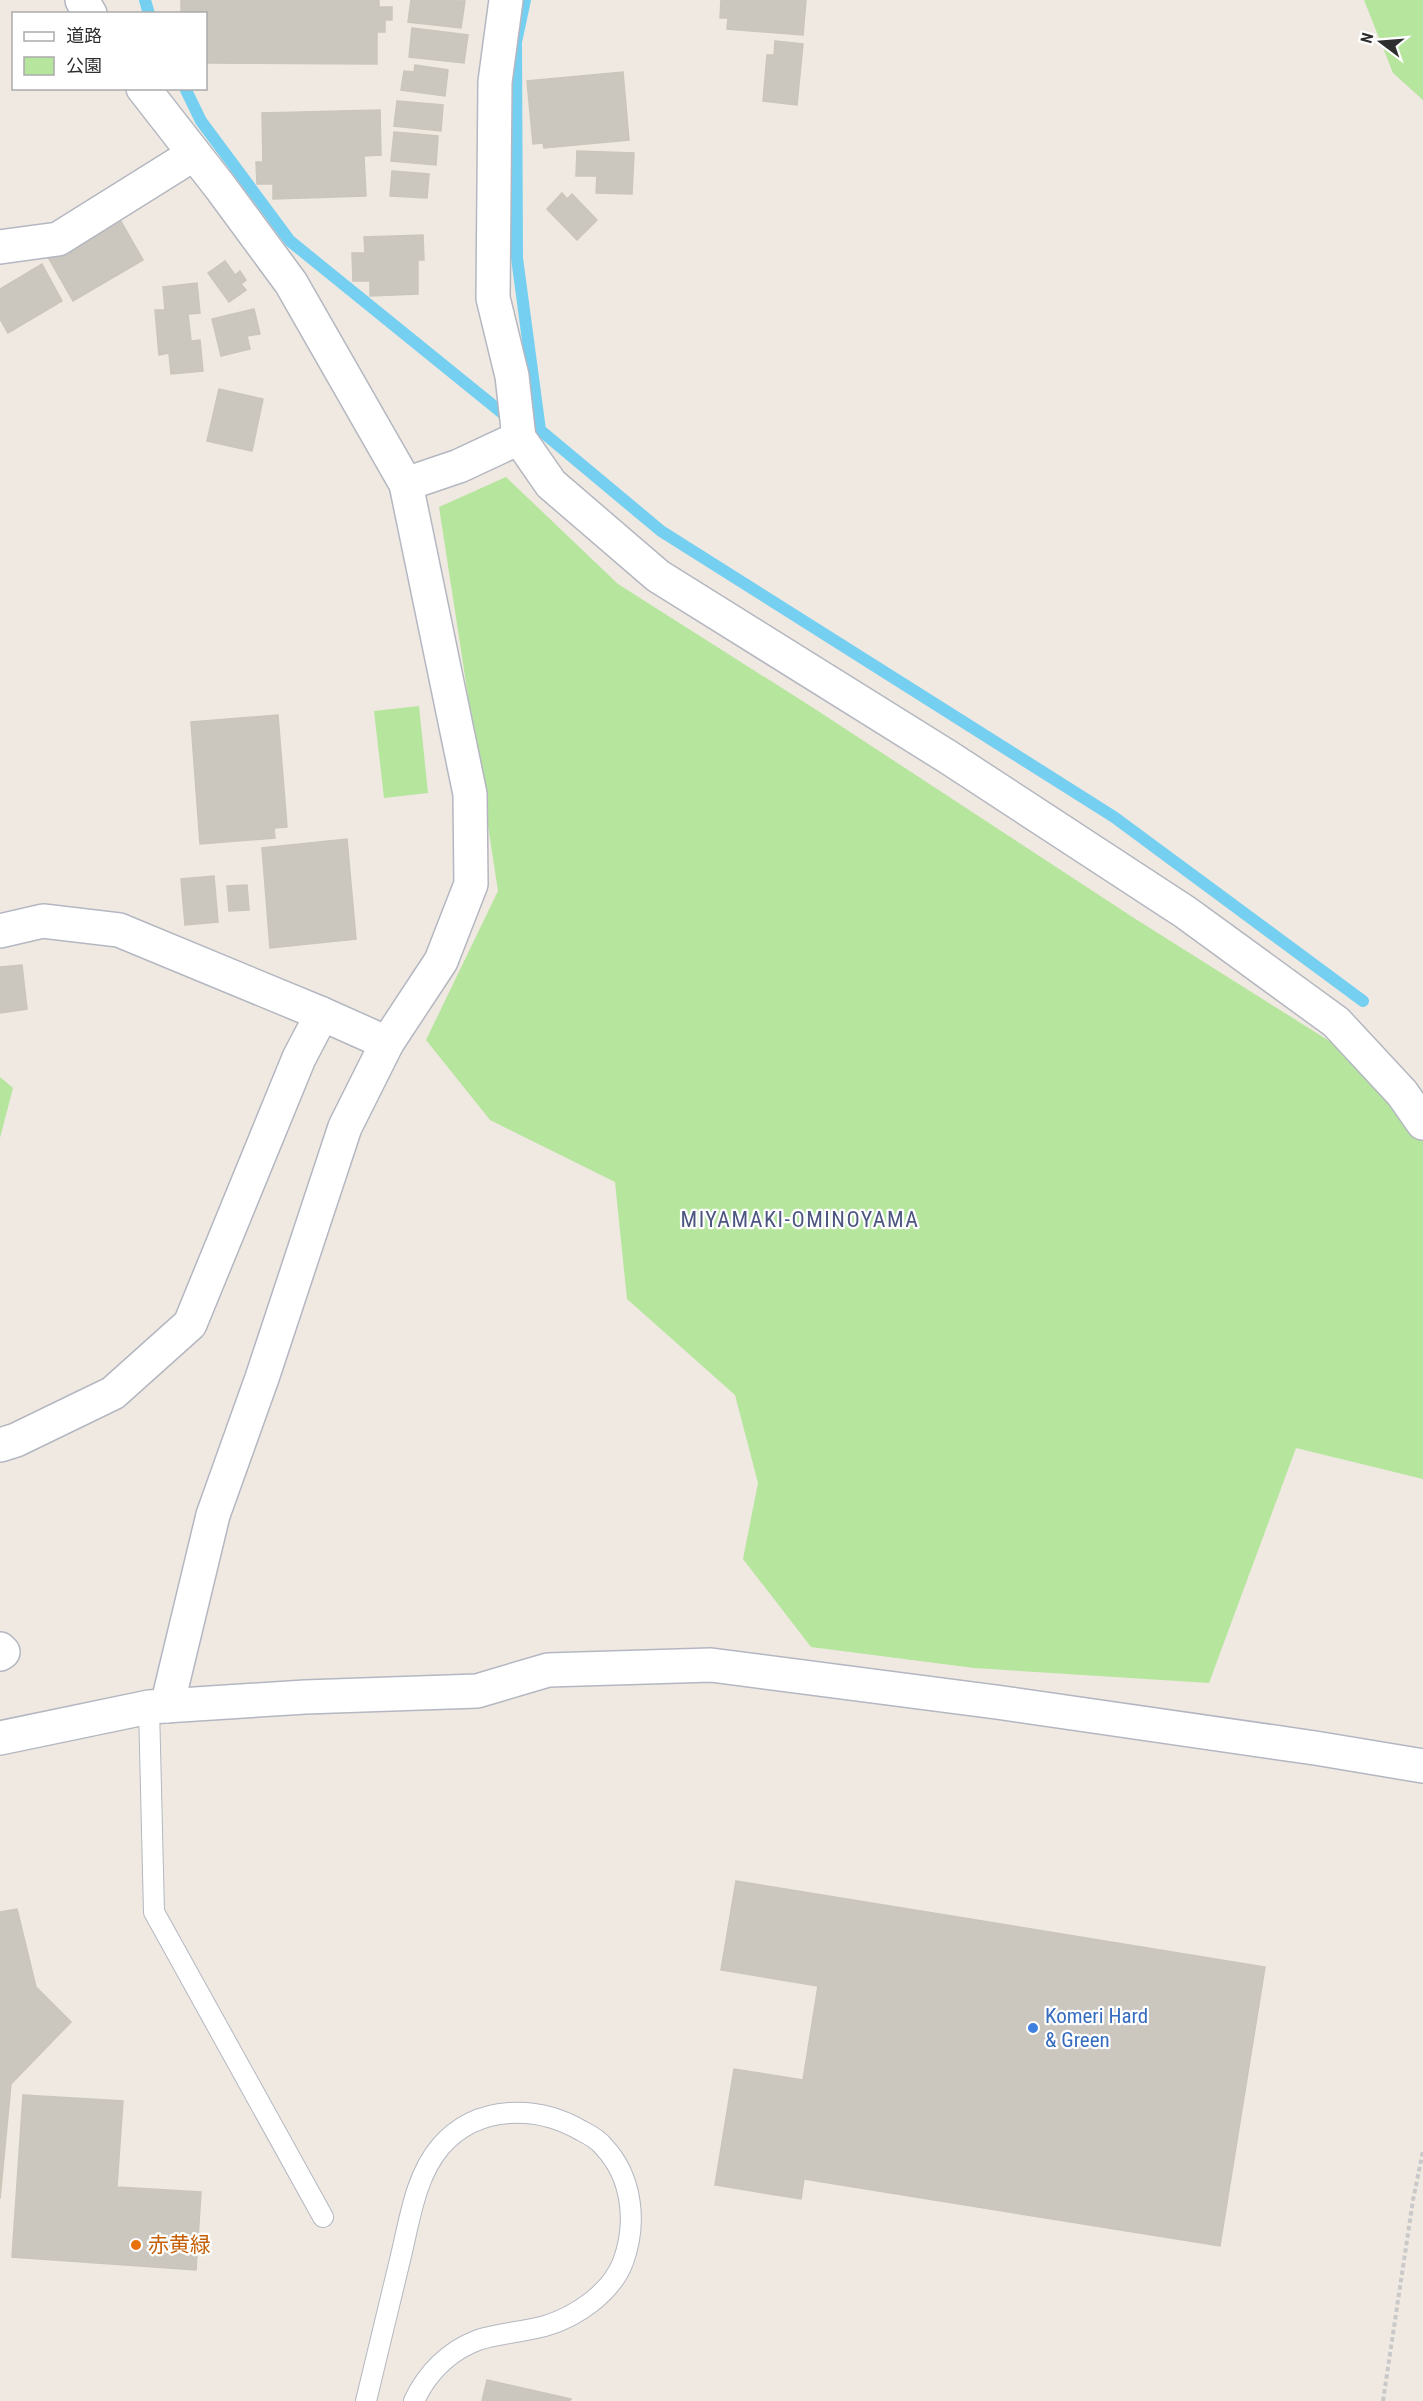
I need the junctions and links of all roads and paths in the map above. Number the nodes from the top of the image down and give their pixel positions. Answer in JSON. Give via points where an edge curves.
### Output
{"nodes":[{"id":1,"x":507,"y":0,"type":"edge"},
{"id":2,"x":145,"y":90,"type":"edge"},
{"id":3,"x":194,"y":154,"type":"junction"},
{"id":4,"x":0,"y":247,"type":"edge"},
{"id":5,"x":519,"y":438,"type":"junction"},
{"id":6,"x":406,"y":484,"type":"junction"},
{"id":7,"x":0,"y":931,"type":"edge"},
{"id":8,"x":322,"y":1014,"type":"junction"},
{"id":9,"x":387,"y":1043,"type":"junction"},
{"id":10,"x":1423,"y":1123,"type":"edge"},
{"id":11,"x":0,"y":1445,"type":"edge"},
{"id":12,"x":158,"y":1707,"type":"junction"},
{"id":13,"x":0,"y":1738,"type":"edge"},
{"id":14,"x":1423,"y":1766,"type":"edge"},
{"id":15,"x":1423,"y":2151,"type":"edge"},
{"id":16,"x":323,"y":2217,"type":"dead end"},
{"id":17,"x":366,"y":2401,"type":"edge"},
{"id":18,"x":414,"y":2401,"type":"edge"},
{"id":19,"x":1383,"y":2401,"type":"edge"}],
"edges":[{"from":1,"to":5,"type":"street","via":[[495,82],[494,298],[512,376]]},
{"from":2,"to":3,"type":"street"},
{"from":3,"to":4,"type":"street","via":[[58,239]]},
{"from":3,"to":6,"type":"street","via":[[291,283]]},
{"from":5,"to":6,"type":"street","via":[[459,466]]},
{"from":5,"to":10,"type":"street","via":[[551,484],[658,576],[948,757],[1185,912],[1336,1022],[1402,1093]]},
{"from":6,"to":9,"type":"street","via":[[470,794],[471,884],[441,961]]},
{"from":7,"to":8,"type":"street","via":[[43,921],[119,930]]},
{"from":8,"to":9,"type":"street"},
{"from":8,"to":11,"type":"street","via":[[299,1058],[190,1324],[113,1393]]},
{"from":9,"to":12,"type":"street","via":[[345,1127],[213,1515]]},
{"from":12,"to":13,"type":"street"},
{"from":12,"to":14,"type":"street","via":[[477,1691],[549,1670],[711,1665],[1304,1746]]},
{"from":12,"to":16,"type":"lane","via":[[154,1912]]},
{"from":15,"to":19,"type":"path"},
{"from":17,"to":18,"type":"lane","via":[[420,2182],[442,2145],[479,2119],[500,2113],[552,2117],[591,2136],[604,2146],[625,2182],[632,2226],[622,2264],[601,2294],[573,2315],[458,2350],[438,2365]]}]}
